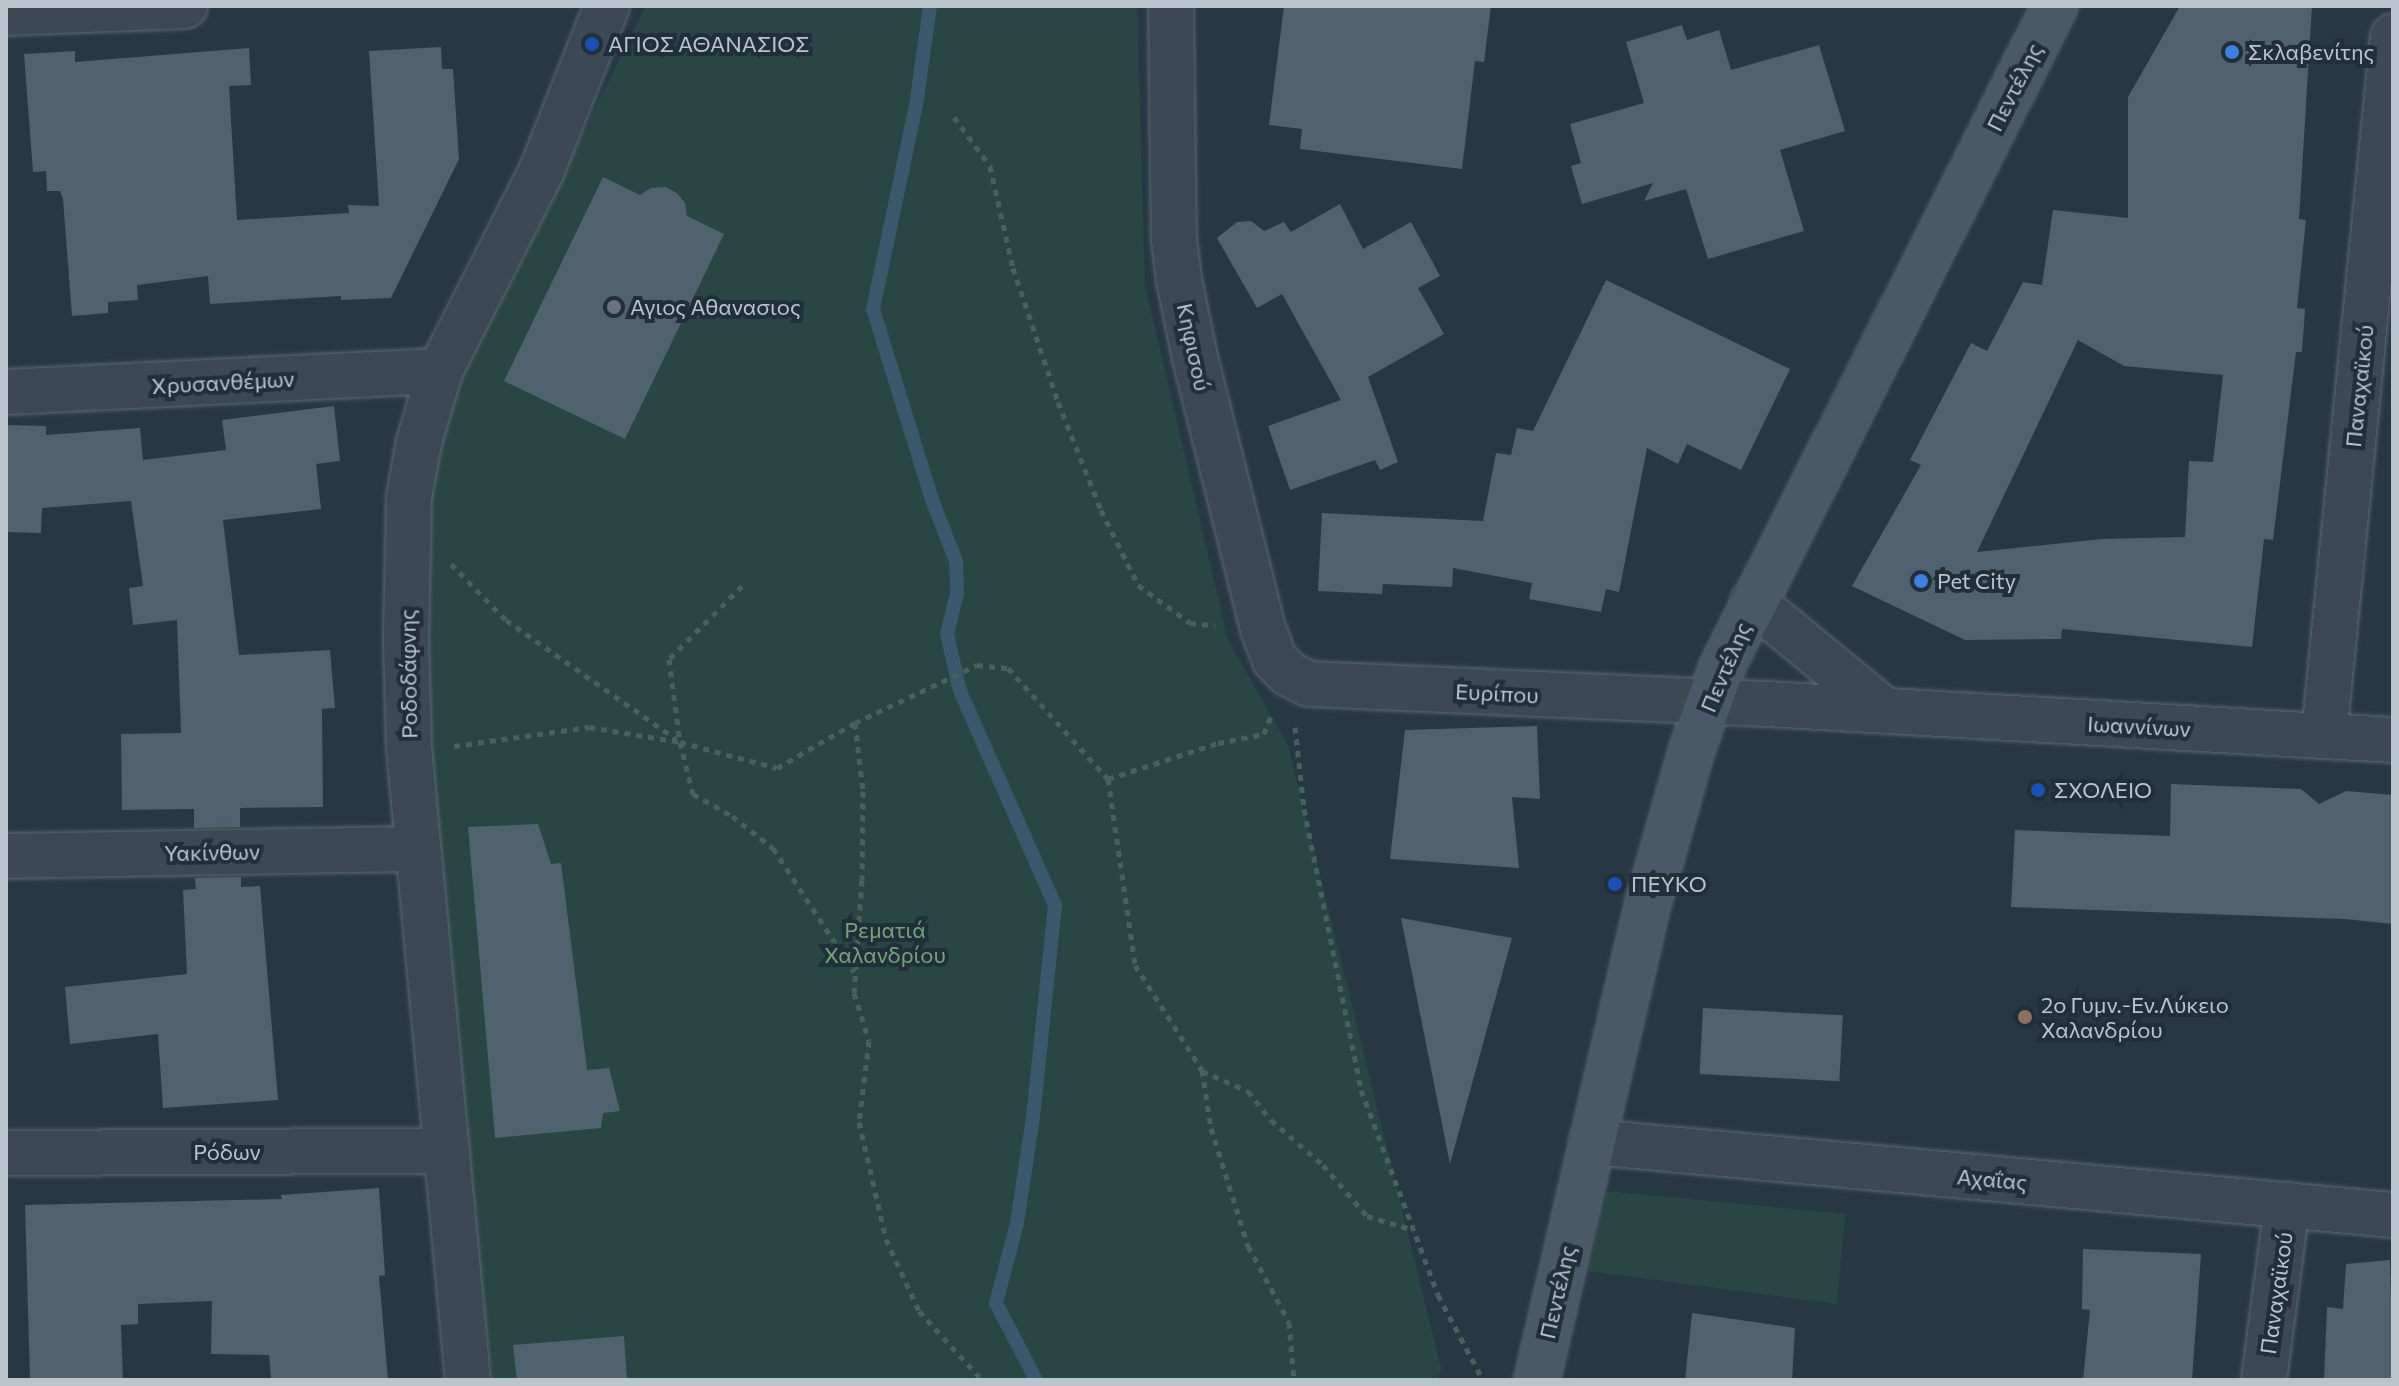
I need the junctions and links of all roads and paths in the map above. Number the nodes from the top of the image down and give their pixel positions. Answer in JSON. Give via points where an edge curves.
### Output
{"nodes":[{"id":1,"x":185,"y":6,"type":"edge"},
{"id":2,"x":607,"y":6,"type":"edge"},
{"id":3,"x":1171,"y":6,"type":"edge"},
{"id":4,"x":2055,"y":6,"type":"edge"},
{"id":5,"x":8,"y":11,"type":"edge"},
{"id":6,"x":2393,"y":36,"type":"edge"},
{"id":7,"x":954,"y":117,"type":"dead end"},
{"id":8,"x":440,"y":371,"type":"junction"},
{"id":9,"x":6,"y":392,"type":"edge"},
{"id":10,"x":408,"y":541,"type":"junction"},
{"id":11,"x":742,"y":586,"type":"dead end"},
{"id":12,"x":1753,"y":602,"type":"junction"},
{"id":13,"x":1263,"y":629,"type":"junction"},
{"id":14,"x":1289,"y":674,"type":"junction"},
{"id":15,"x":1708,"y":704,"type":"junction"},
{"id":16,"x":1885,"y":711,"type":"junction"},
{"id":17,"x":855,"y":723,"type":"junction"},
{"id":18,"x":1264,"y":734,"type":"dead end"},
{"id":19,"x":2324,"y":736,"type":"junction"},
{"id":20,"x":2393,"y":740,"type":"edge"},
{"id":21,"x":680,"y":742,"type":"junction"},
{"id":22,"x":439,"y":748,"type":"dead end"},
{"id":23,"x":1108,"y":779,"type":"junction"},
{"id":24,"x":417,"y":849,"type":"junction"},
{"id":25,"x":6,"y":856,"type":"edge"},
{"id":26,"x":855,"y":972,"type":"junction"},
{"id":27,"x":1202,"y":1070,"type":"junction"},
{"id":28,"x":1592,"y":1142,"type":"junction"},
{"id":29,"x":447,"y":1151,"type":"junction"},
{"id":30,"x":6,"y":1153,"type":"edge"},
{"id":31,"x":2287,"y":1205,"type":"junction"},
{"id":32,"x":2393,"y":1215,"type":"edge"},
{"id":33,"x":1414,"y":1230,"type":"junction"},
{"id":34,"x":468,"y":1380,"type":"edge"},
{"id":35,"x":982,"y":1380,"type":"edge"},
{"id":36,"x":1294,"y":1380,"type":"edge"},
{"id":37,"x":1483,"y":1380,"type":"edge"},
{"id":38,"x":1537,"y":1380,"type":"edge"},
{"id":39,"x":2264,"y":1380,"type":"edge"}],
"edges":[{"from":1,"to":5,"type":"street"},
{"from":2,"to":8,"type":"street","name":"Ροδοδάφνης","via":[[542,170]]},
{"from":3,"to":13,"type":"street","name":"Κηφισού","via":[[1179,280]]},
{"from":4,"to":12,"type":"main road","name":"Πεντέλης"},
{"from":6,"to":19,"type":"street","name":"Παναχαϊκού"},
{"from":7,"to":13,"type":"path","via":[[990,166],[1013,268],[1058,402],[1138,585],[1190,623]]},
{"from":8,"to":9,"type":"street","name":"Χρυσανθέμων"},
{"from":8,"to":10,"type":"street","name":"Ροδοδάφνης","via":[[419,442]]},
{"from":10,"to":21,"type":"path","via":[[459,569],[506,620]]},
{"from":10,"to":24,"type":"street","name":"Ροδοδάφνης","via":[[409,732]]},
{"from":11,"to":21,"type":"path","via":[[669,659]]},
{"from":12,"to":15,"type":"main road","name":"Πεντέλης"},
{"from":12,"to":16,"type":"street"},
{"from":13,"to":14,"type":"street","name":"Κηφισού","via":[[1275,660]]},
{"from":14,"to":15,"type":"street","name":"Ευρίπου","via":[[1309,684]]},
{"from":14,"to":33,"type":"path","via":[[1304,809],[1361,1090]]},
{"from":15,"to":16,"type":"street","name":"Ιωαννίνων"},
{"from":15,"to":28,"type":"main road","name":"Πεντέλης","via":[[1649,900]]},
{"from":16,"to":19,"type":"street","name":"Ιωαννίνων"},
{"from":17,"to":21,"type":"path","via":[[777,768]]},
{"from":17,"to":23,"type":"path","via":[[977,665],[1008,668]]},
{"from":17,"to":26,"type":"path","via":[[863,791]]},
{"from":18,"to":23,"type":"path","via":[[1218,743]]},
{"from":19,"to":20,"type":"street","name":"Ιωαννίνων"},
{"from":21,"to":22,"type":"path","via":[[589,727]]},
{"from":21,"to":26,"type":"path","via":[[693,794],[773,848]]},
{"from":23,"to":27,"type":"path","via":[[1135,965]]},
{"from":24,"to":25,"type":"street","name":"Υακίνθων"},
{"from":24,"to":29,"type":"street","name":"Ροδοδάφνης"},
{"from":26,"to":35,"type":"path","via":[[854,993],[869,1041],[859,1122],[886,1239],[919,1311]]},
{"from":27,"to":33,"type":"path","via":[[1248,1091],[1367,1216]]},
{"from":27,"to":36,"type":"path","via":[[1211,1128],[1248,1246],[1289,1322]]},
{"from":28,"to":31,"type":"street","name":"Αχαΐας"},
{"from":28,"to":38,"type":"main road","name":"Πεντέλης"},
{"from":29,"to":30,"type":"street","name":"Ρόδων"},
{"from":29,"to":34,"type":"street","name":"Ροδοδάφνης"},
{"from":31,"to":32,"type":"street","name":"Αχαΐας"},
{"from":31,"to":39,"type":"street","name":"Παναχαϊκού"},
{"from":33,"to":37,"type":"path","via":[[1438,1295]]}]}
